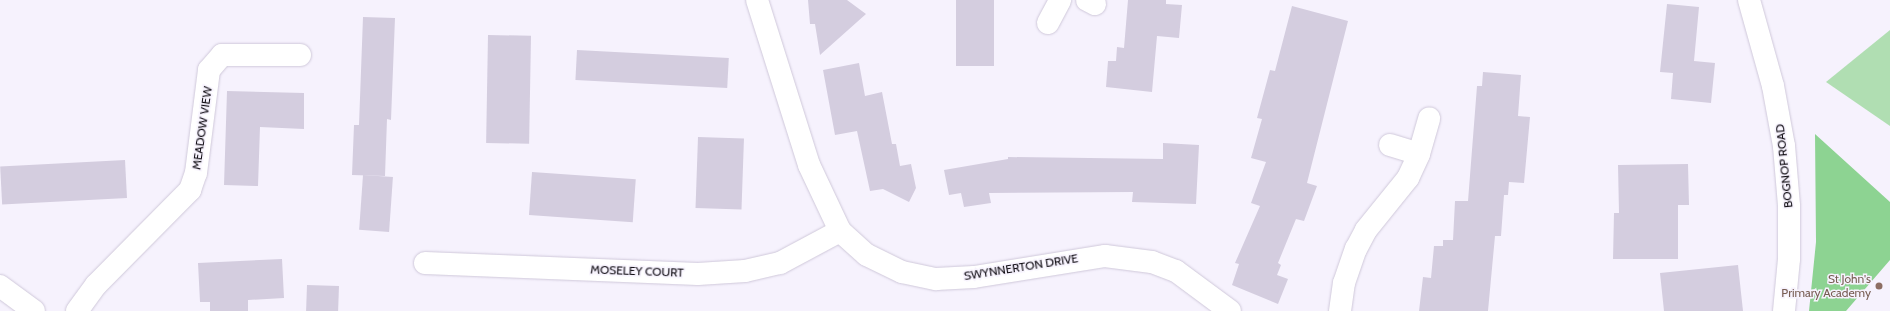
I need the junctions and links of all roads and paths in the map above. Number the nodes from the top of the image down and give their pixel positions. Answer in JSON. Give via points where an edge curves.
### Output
{"nodes":[{"id":1,"x":757,"y":0,"type":"edge"},
{"id":2,"x":1060,"y":0,"type":"edge"},
{"id":3,"x":1749,"y":0,"type":"edge"},
{"id":4,"x":1048,"y":23,"type":"dead end"},
{"id":5,"x":300,"y":54,"type":"dead end"},
{"id":6,"x":1429,"y":118,"type":"dead end"},
{"id":7,"x":1390,"y":145,"type":"dead end"},
{"id":8,"x":1419,"y":154,"type":"junction"},
{"id":9,"x":840,"y":231,"type":"junction"},
{"id":10,"x":425,"y":263,"type":"dead end"},
{"id":11,"x":0,"y":286,"type":"edge"},
{"id":12,"x":34,"y":311,"type":"edge"},
{"id":13,"x":77,"y":311,"type":"edge"},
{"id":14,"x":1230,"y":311,"type":"edge"},
{"id":15,"x":1340,"y":311,"type":"edge"},
{"id":16,"x":1784,"y":311,"type":"edge"}],
"edges":[{"from":1,"to":9,"type":"street","name":"SWYNNERTON DRIVE","via":[[809,165]]},
{"from":2,"to":4,"type":"street"},
{"from":3,"to":16,"type":"street","name":"BOGNOP ROAD","via":[[1773,86],[1784,146],[1789,236]]},
{"from":5,"to":13,"type":"street","name":"MEADOW VIEW","via":[[222,55],[209,70],[196,173],[190,190],[96,285]]},
{"from":6,"to":8,"type":"street"},
{"from":7,"to":8,"type":"street"},
{"from":8,"to":15,"type":"street","via":[[1408,178],[1366,230],[1344,283]]},
{"from":9,"to":10,"type":"street","name":"MOSELEY COURT","via":[[780,263],[746,271],[698,274]]},
{"from":9,"to":14,"type":"street","name":"SWYNNERTON DRIVE","via":[[867,255],[902,272],[936,279],[974,277],[1105,256],[1152,262],[1176,271]]},
{"from":11,"to":12,"type":"street"}]}
